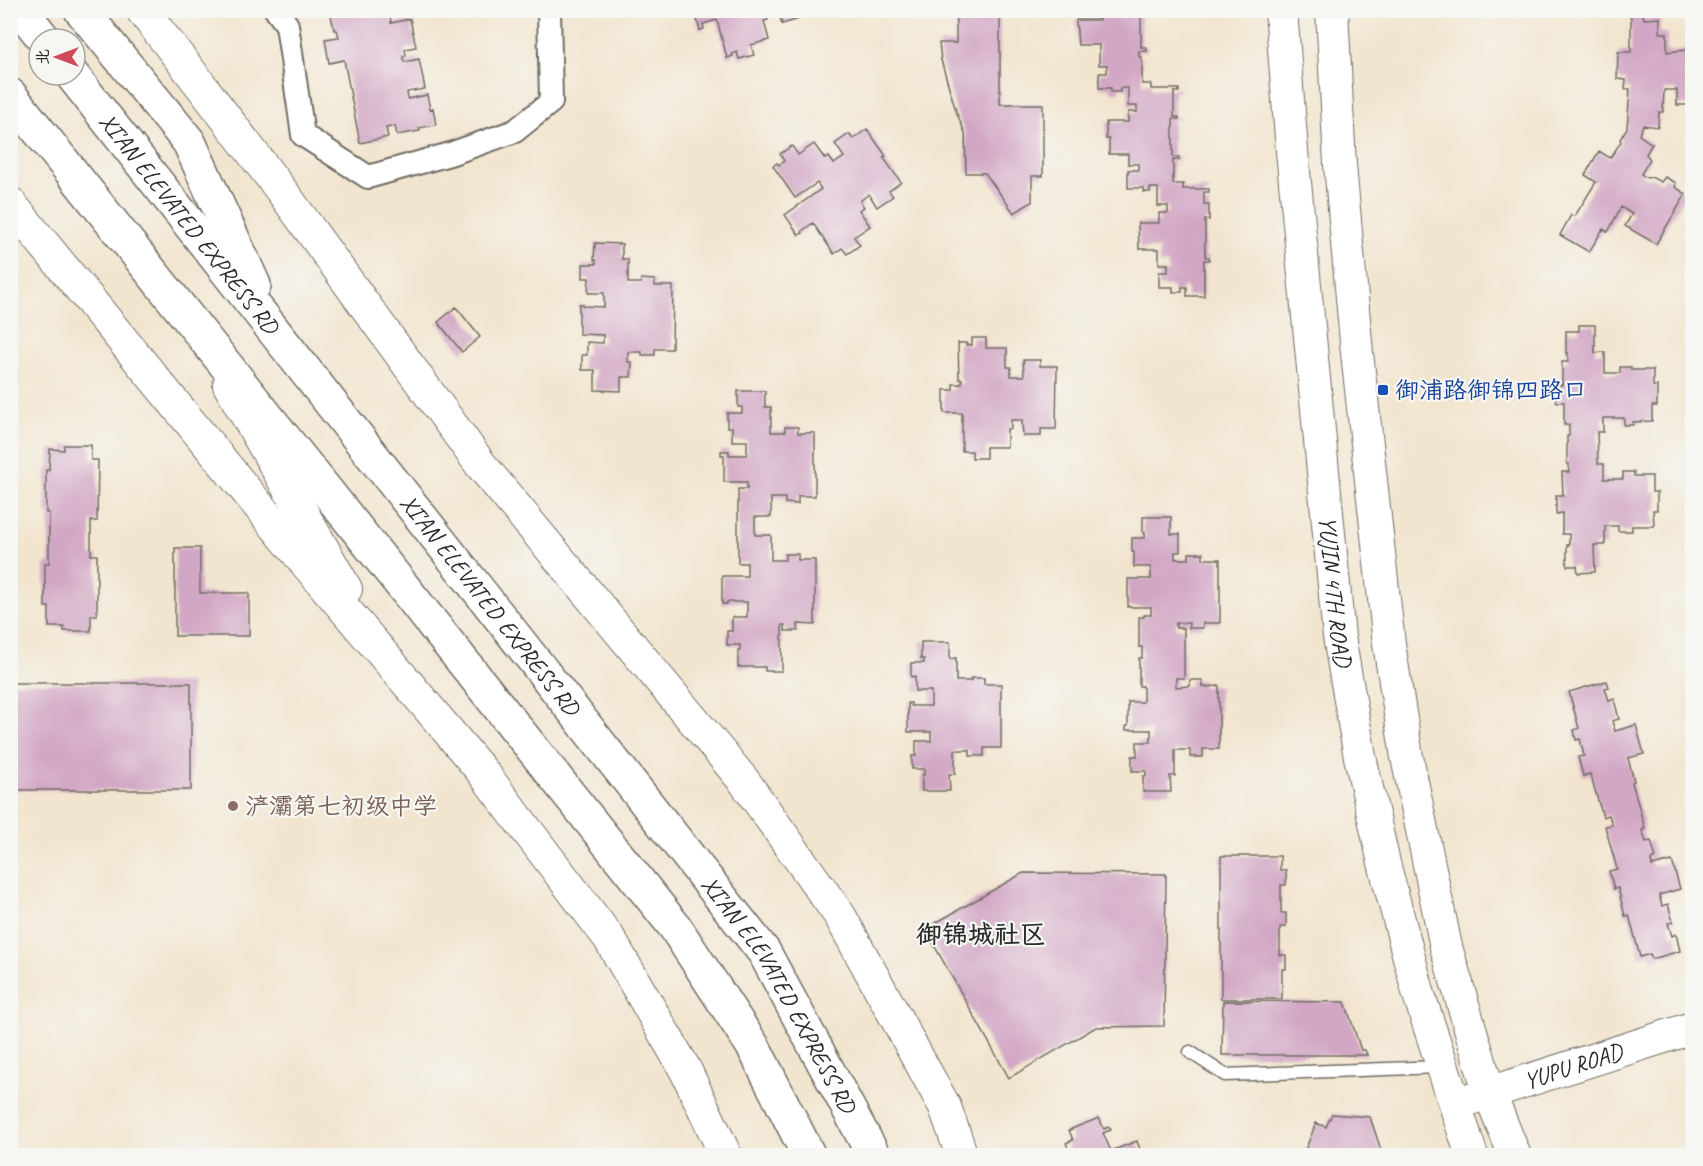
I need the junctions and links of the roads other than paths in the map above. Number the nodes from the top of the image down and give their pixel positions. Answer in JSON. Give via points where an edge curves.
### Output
{"nodes":[{"id":1,"x":21,"y":10,"type":"edge"},
{"id":2,"x":81,"y":10,"type":"edge"},
{"id":3,"x":142,"y":10,"type":"edge"},
{"id":4,"x":276,"y":10,"type":"edge"},
{"id":5,"x":549,"y":10,"type":"edge"},
{"id":6,"x":1281,"y":10,"type":"edge"},
{"id":7,"x":1332,"y":10,"type":"edge"},
{"id":8,"x":34,"y":27,"type":"edge"},
{"id":9,"x":81,"y":87,"type":"edge"},
{"id":10,"x":10,"y":95,"type":"edge"},
{"id":11,"x":10,"y":112,"type":"edge"},
{"id":12,"x":41,"y":133,"type":"junction"},
{"id":13,"x":10,"y":203,"type":"edge"},
{"id":14,"x":194,"y":324,"type":"junction"},
{"id":15,"x":276,"y":333,"type":"junction"},
{"id":16,"x":385,"y":657,"type":"junction"},
{"id":17,"x":1692,"y":1028,"type":"edge"},
{"id":18,"x":1190,"y":1052,"type":"dead end"},
{"id":19,"x":1442,"y":1066,"type":"junction"},
{"id":20,"x":1490,"y":1092,"type":"junction"},
{"id":21,"x":1455,"y":1105,"type":"junction"},
{"id":22,"x":726,"y":1155,"type":"edge"},
{"id":23,"x":809,"y":1155,"type":"edge"},
{"id":24,"x":874,"y":1155,"type":"edge"},
{"id":25,"x":962,"y":1155,"type":"edge"},
{"id":26,"x":1472,"y":1155,"type":"edge"},
{"id":27,"x":1515,"y":1155,"type":"edge"}],
"edges":[{"from":1,"to":8,"type":"highway"},
{"from":2,"to":15,"type":"highway","via":[[189,142]]},
{"from":3,"to":25,"type":"main road","via":[[284,194],[481,465],[751,790],[840,916],[945,1107]]},
{"from":4,"to":5,"type":"street","via":[[287,25],[303,135],[368,177],[515,131],[551,102]]},
{"from":6,"to":19,"type":"main road","name":"YUJIN 4TH ROAD","via":[[1339,637],[1384,862]]},
{"from":7,"to":20,"type":"main road","name":"YUJIN 4TH ROAD","via":[[1340,165],[1389,644],[1407,757],[1446,947]]},
{"from":9,"to":15,"type":"highway","name":"XI'AN ELEVATED EXPRESS RD"},
{"from":10,"to":12,"type":"highway","name":"XI'AN ELEVATED EXPRESS RD"},
{"from":11,"to":12,"type":"highway"},
{"from":12,"to":14,"type":"highway","name":"XI'AN ELEVATED EXPRESS RD"},
{"from":13,"to":16,"type":"main road"},
{"from":14,"to":16,"type":"main road"},
{"from":14,"to":23,"type":"highway","name":"XI'AN ELEVATED EXPRESS RD","via":[[675,927],[754,1048]]},
{"from":15,"to":24,"type":"highway","name":"XI'AN ELEVATED EXPRESS RD","via":[[764,952]]},
{"from":16,"to":22,"type":"main road","via":[[481,770],[609,938],[686,1071]]},
{"from":17,"to":20,"type":"main road","name":"YUPU ROAD"},
{"from":18,"to":19,"type":"lane","via":[[1226,1075]]},
{"from":19,"to":21,"type":"main road","name":"YUJIN 4TH ROAD"},
{"from":20,"to":21,"type":"main road","name":"YUPU ROAD"},
{"from":20,"to":27,"type":"main road","name":"YUJIN 4TH ROAD"},
{"from":21,"to":26,"type":"main road","name":"YUJIN 4TH ROAD"}]}
